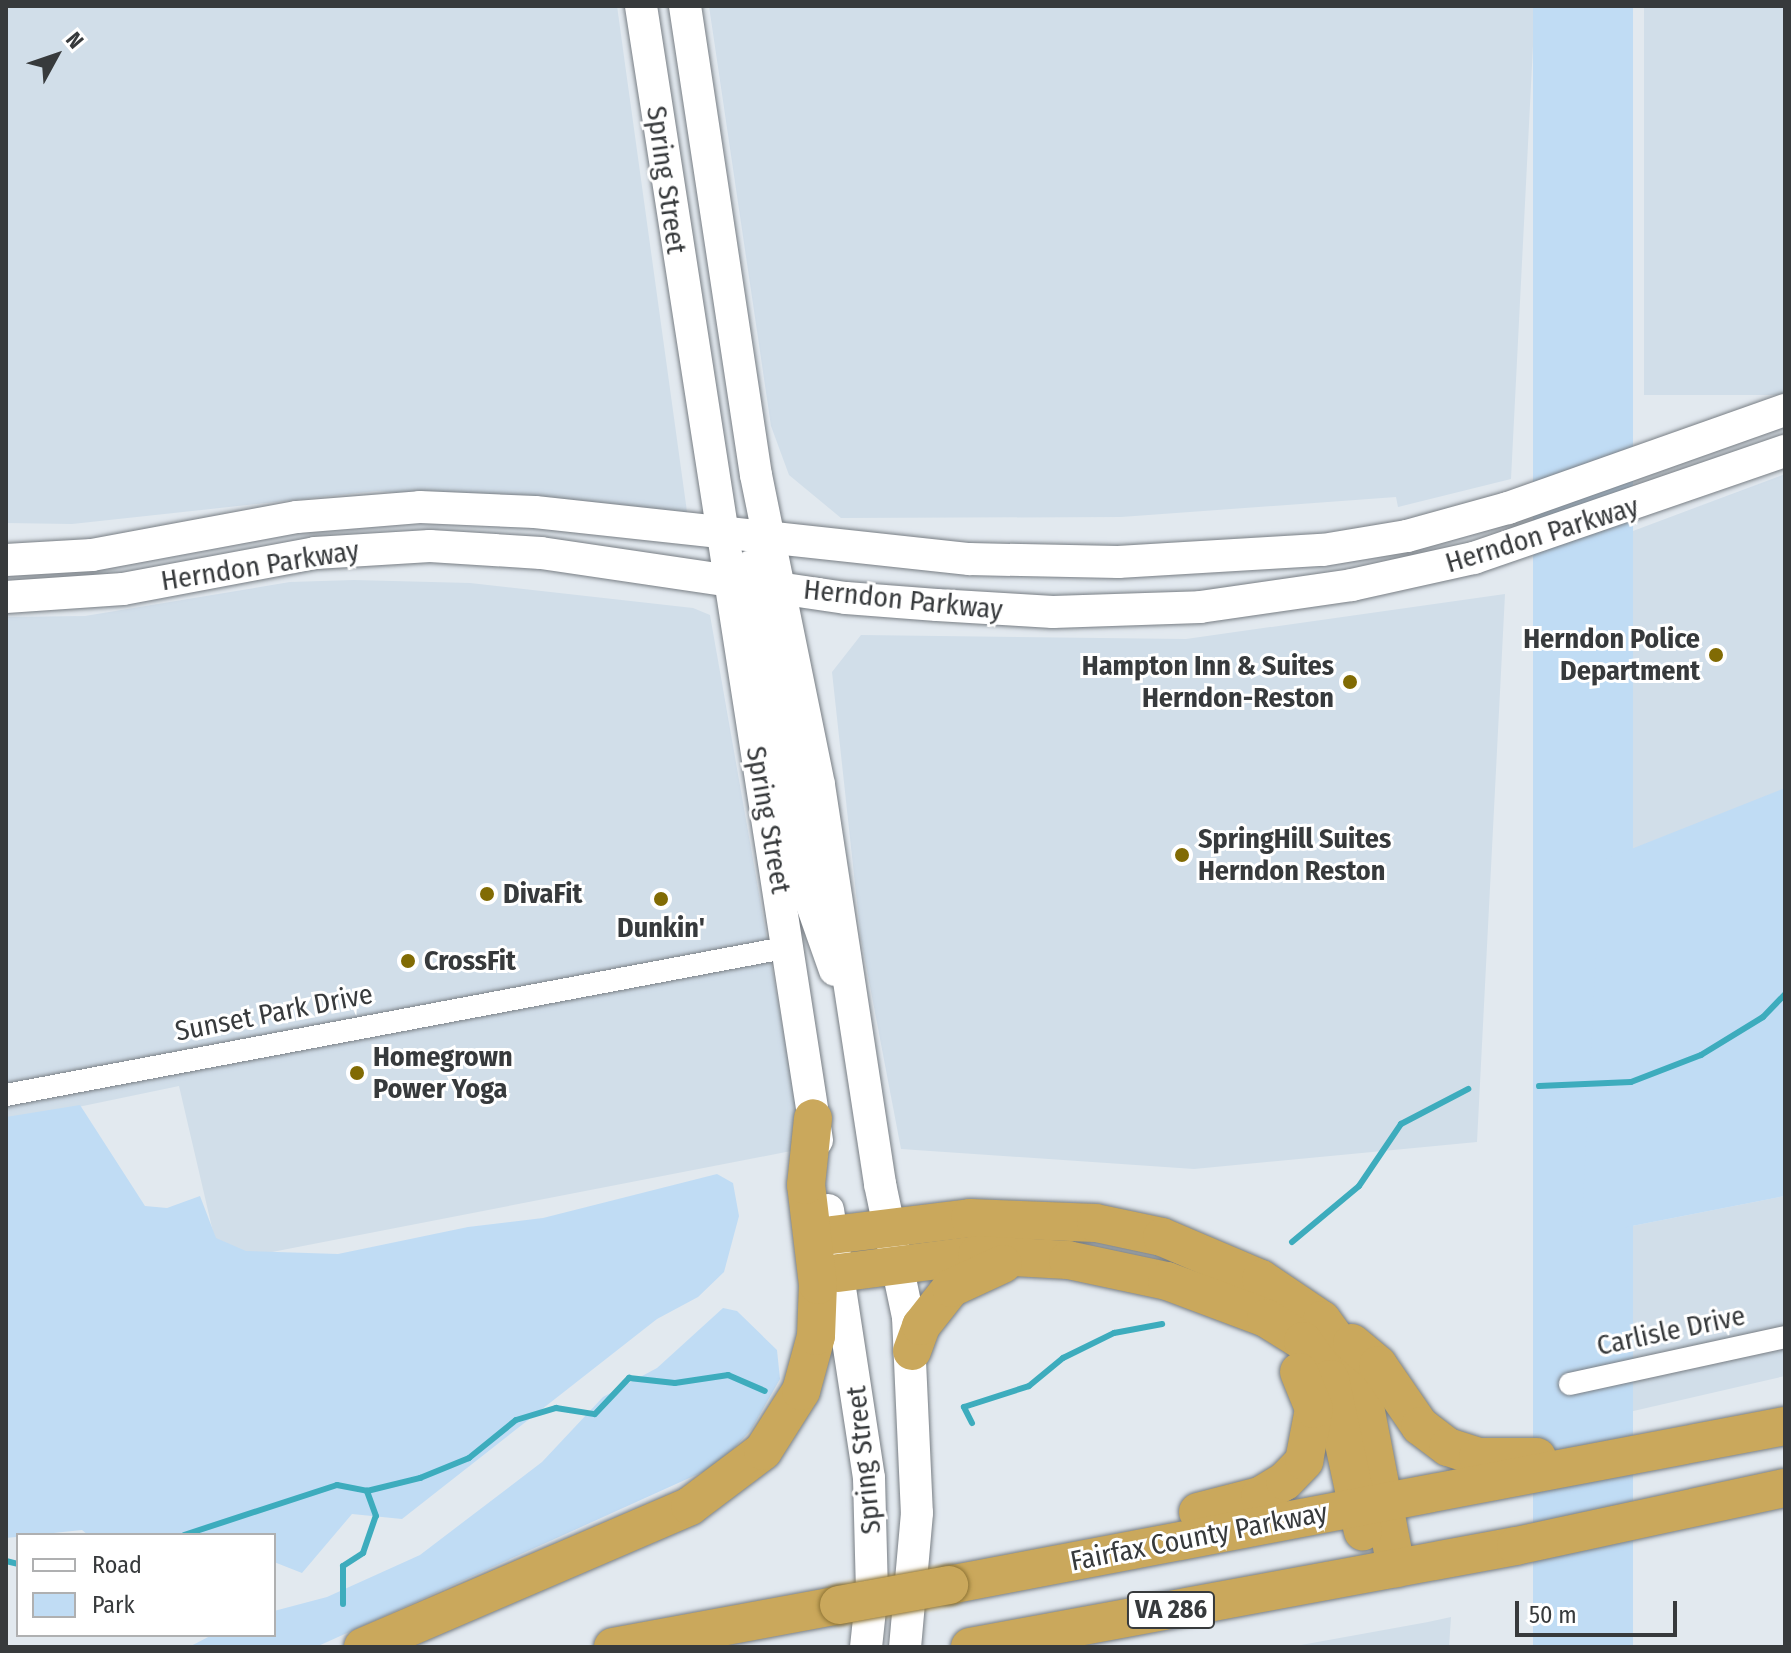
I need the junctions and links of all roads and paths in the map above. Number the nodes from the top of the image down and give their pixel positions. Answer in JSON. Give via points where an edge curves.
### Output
{"nodes":[{"id":1,"x":641,"y":6,"type":"edge"},
{"id":2,"x":685,"y":6,"type":"edge"},
{"id":3,"x":1785,"y":410,"type":"edge"},
{"id":4,"x":1785,"y":451,"type":"edge"},
{"id":5,"x":745,"y":537,"type":"junction"},
{"id":6,"x":6,"y":560,"type":"edge"},
{"id":7,"x":754,"y":584,"type":"junction"},
{"id":8,"x":6,"y":597,"type":"edge"},
{"id":9,"x":789,"y":947,"type":"junction"},
{"id":10,"x":6,"y":1095,"type":"edge"},
{"id":11,"x":813,"y":1118,"type":"junction"},
{"id":12,"x":890,"y":1226,"type":"junction"},
{"id":13,"x":832,"y":1235,"type":"junction"},
{"id":14,"x":1039,"y":1257,"type":"junction"},
{"id":15,"x":898,"y":1264,"type":"junction"},
{"id":16,"x":838,"y":1273,"type":"junction"},
{"id":17,"x":1216,"y":1299,"type":"junction"},
{"id":18,"x":1333,"y":1332,"type":"junction"},
{"id":19,"x":1785,"y":1337,"type":"edge"},
{"id":20,"x":912,"y":1351,"type":"junction"},
{"id":21,"x":1570,"y":1384,"type":"dead end"},
{"id":22,"x":1785,"y":1426,"type":"edge"},
{"id":23,"x":1635,"y":1457,"type":"junction"},
{"id":24,"x":1785,"y":1488,"type":"edge"},
{"id":25,"x":1371,"y":1505,"type":"junction"},
{"id":26,"x":1065,"y":1562,"type":"junction"},
{"id":27,"x":1384,"y":1570,"type":"junction"},
{"id":28,"x":906,"y":1637,"type":"edge"},
{"id":29,"x":866,"y":1641,"type":"edge"},
{"id":30,"x":363,"y":1647,"type":"edge"},
{"id":31,"x":613,"y":1647,"type":"edge"},
{"id":32,"x":970,"y":1647,"type":"edge"}],
"edges":[{"from":1,"to":5,"type":"main road","name":"Spring Street"},
{"from":2,"to":5,"type":"main road","name":"Spring Street"},
{"from":3,"to":5,"type":"main road","name":"Herndon Parkway","via":[[1508,508],[1344,547],[1062,562]]},
{"from":4,"to":7,"type":"main road","name":"Herndon Parkway","via":[[1486,554],[1395,577],[1273,598],[1053,612]]},
{"from":5,"to":6,"type":"main road","name":"Herndon Parkway","via":[[508,510],[390,508],[260,522],[92,555]]},
{"from":5,"to":7,"type":"main road","name":"Spring Street"},
{"from":5,"to":7,"type":"main road","name":"Spring Street"},
{"from":7,"to":8,"type":"main road","name":"Herndon Parkway","via":[[541,553],[392,546],[275,558],[123,589]]},
{"from":7,"to":9,"type":"main road","name":"Spring Street"},
{"from":7,"to":12,"type":"main road","name":"Spring Street","via":[[834,868]]},
{"from":9,"to":10,"type":"street","name":"Sunset Park Drive"},
{"from":9,"to":11,"type":"main road","name":"Spring Street"},
{"from":11,"to":13,"type":"main road","name":"Spring Street"},
{"from":11,"to":30,"type":"highway","via":[[806,1185],[818,1285],[814,1354],[796,1401],[763,1451],[690,1506]]},
{"from":12,"to":13,"type":"highway"},
{"from":12,"to":15,"type":"main road","name":"Spring Street"},
{"from":12,"to":18,"type":"highway","via":[[1029,1217],[1096,1223],[1162,1237],[1261,1279]]},
{"from":13,"to":16,"type":"main road","name":"Spring Street"},
{"from":14,"to":15,"type":"highway","via":[[977,1255]]},
{"from":14,"to":17,"type":"highway","via":[[1137,1273]]},
{"from":14,"to":20,"type":"highway","via":[[986,1268],[960,1280],[931,1309]]},
{"from":15,"to":16,"type":"highway"},
{"from":15,"to":20,"type":"main road","name":"Spring Street"},
{"from":16,"to":29,"type":"main road","name":"Spring Street","via":[[869,1478],[872,1554]]},
{"from":17,"to":25,"type":"highway","via":[[1291,1332],[1323,1365]]},
{"from":17,"to":26,"type":"highway","via":[[1285,1356],[1306,1381],[1315,1425],[1304,1461],[1260,1496],[1171,1518]]},
{"from":18,"to":23,"type":"highway","via":[[1378,1365],[1420,1426],[1462,1453]]},
{"from":18,"to":25,"type":"highway","via":[[1358,1370]]},
{"from":19,"to":21,"type":"street","name":"Carlisle Drive"},
{"from":20,"to":28,"type":"main road","name":"Spring Street","via":[[917,1513]]},
{"from":22,"to":23,"type":"highway","name":"Fairfax County Parkway","number":"VA 286"},
{"from":23,"to":25,"type":"highway","name":"Fairfax County Parkway","number":"VA 286"},
{"from":24,"to":27,"type":"highway","number":"VA 286"},
{"from":25,"to":26,"type":"highway","name":"Fairfax County Parkway","number":"VA 286"},
{"from":25,"to":27,"type":"highway"},
{"from":26,"to":31,"type":"highway","name":"Fairfax County Parkway","number":"VA 286","bridge":true},
{"from":27,"to":32,"type":"highway","number":"VA 286"}]}
